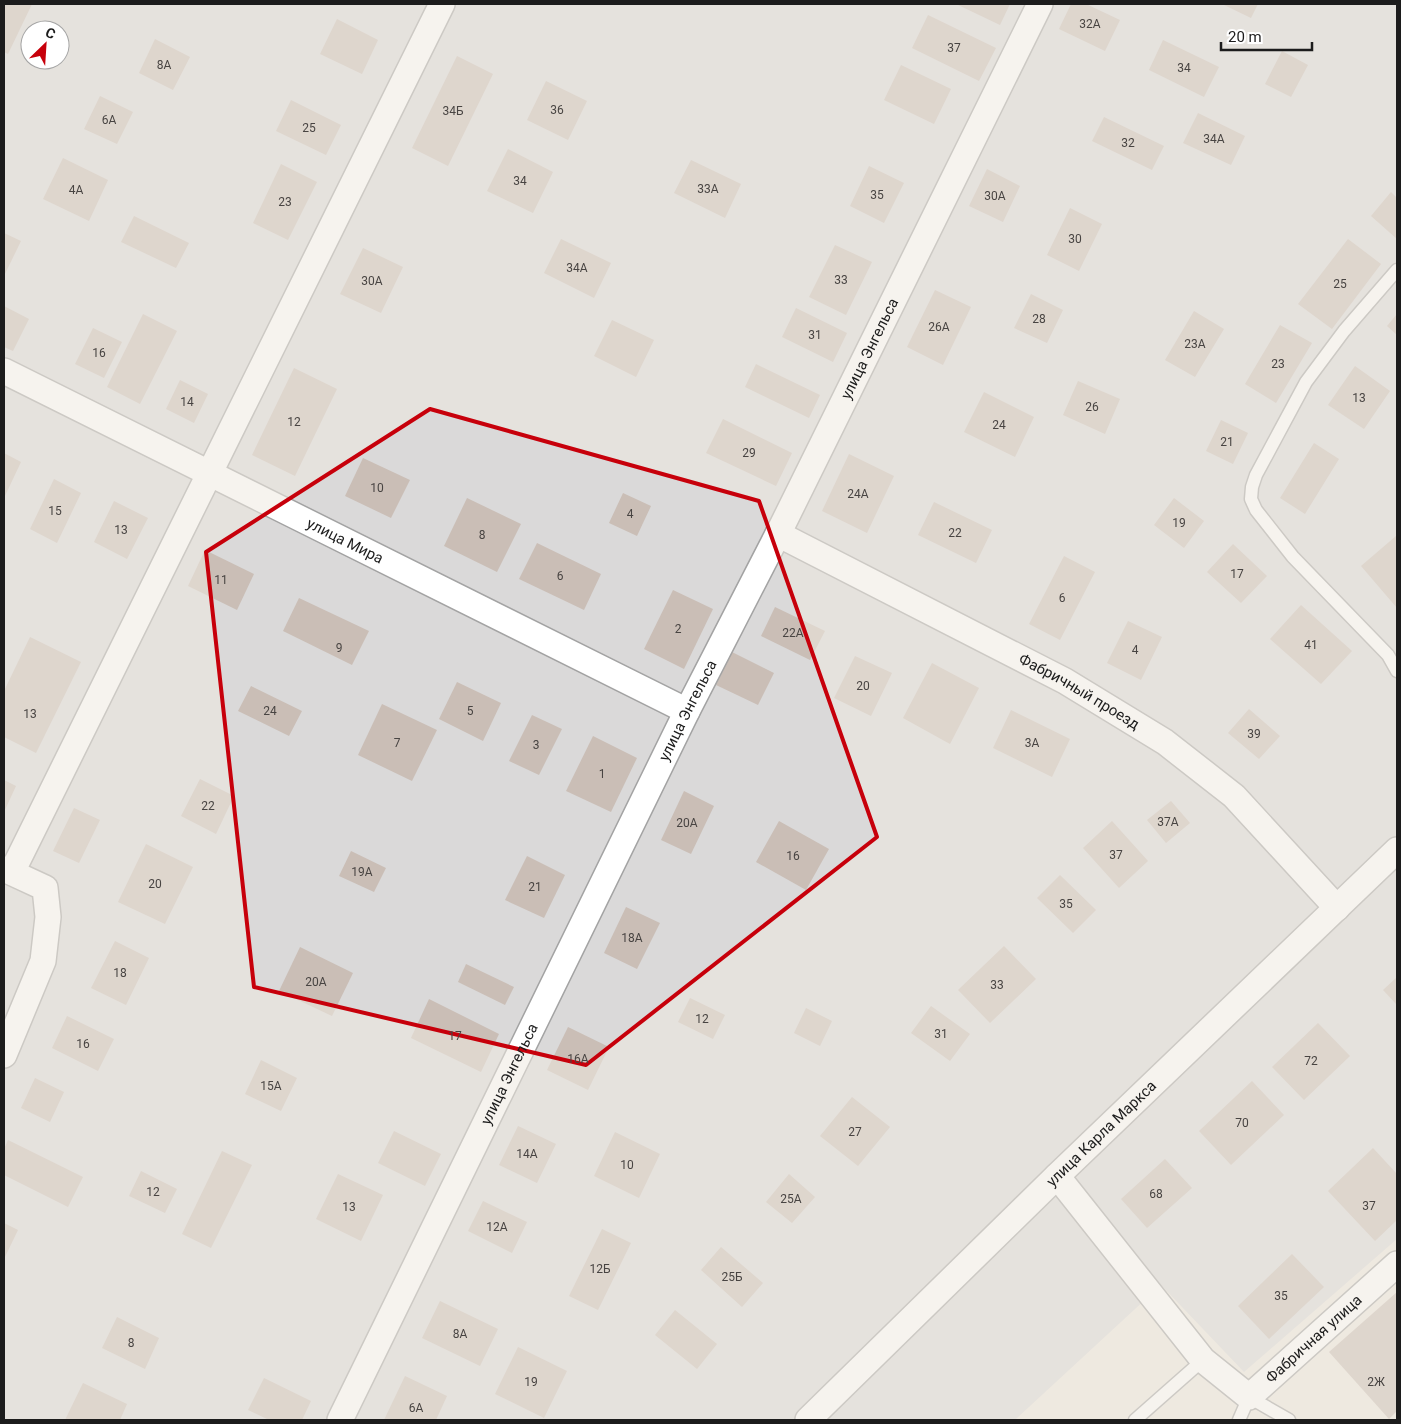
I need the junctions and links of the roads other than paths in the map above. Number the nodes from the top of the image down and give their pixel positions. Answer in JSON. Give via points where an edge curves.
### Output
{"nodes":[{"id":1,"x":442,"y":4,"type":"edge"},
{"id":2,"x":1040,"y":4,"type":"edge"},
{"id":3,"x":1397,"y":270,"type":"edge"},
{"id":4,"x":4,"y":371,"type":"edge"},
{"id":5,"x":211,"y":474,"type":"junction"},
{"id":6,"x":778,"y":534,"type":"junction"},
{"id":7,"x":1397,"y":671,"type":"edge"},
{"id":8,"x":687,"y":711,"type":"junction"},
{"id":9,"x":1397,"y":850,"type":"edge"},
{"id":10,"x":8,"y":870,"type":"edge"},
{"id":11,"x":1336,"y":908,"type":"junction"},
{"id":12,"x":4,"y":1055,"type":"edge"},
{"id":13,"x":1057,"y":1176,"type":"junction"},
{"id":14,"x":1397,"y":1264,"type":"edge"},
{"id":15,"x":1203,"y":1360,"type":"junction"},
{"id":16,"x":1249,"y":1397,"type":"junction"},
{"id":17,"x":340,"y":1420,"type":"edge"},
{"id":18,"x":808,"y":1420,"type":"edge"},
{"id":19,"x":1135,"y":1420,"type":"edge"},
{"id":20,"x":1239,"y":1420,"type":"edge"},
{"id":21,"x":1289,"y":1420,"type":"edge"}],
"edges":[{"from":1,"to":5,"type":"street"},
{"from":2,"to":6,"type":"street","name":"улица Энгельса"},
{"from":3,"to":7,"type":"lane","via":[[1344,331],[1306,382],[1256,475],[1251,499],[1293,556],[1388,654]]},
{"from":4,"to":5,"type":"street","name":"улица Мира"},
{"from":5,"to":8,"type":"street","name":"улица Мира"},
{"from":5,"to":10,"type":"street"},
{"from":6,"to":8,"type":"street","name":"улица Энгельса"},
{"from":6,"to":11,"type":"street","name":"Фабричный проезд","via":[[1065,681],[1165,742],[1234,796]]},
{"from":8,"to":17,"type":"street","name":"улица Энгельса"},
{"from":9,"to":11,"type":"street","name":"улица Карла Маркса"},
{"from":10,"to":12,"type":"street","via":[[45,888],[48,917],[43,961]]},
{"from":11,"to":13,"type":"street","name":"улица Карла Маркса"},
{"from":13,"to":15,"type":"street"},
{"from":13,"to":18,"type":"street","name":"улица Карла Маркса"},
{"from":14,"to":16,"type":"street","name":"Фабричная улица"},
{"from":15,"to":16,"type":"street"},
{"from":15,"to":19,"type":"lane"},
{"from":16,"to":20,"type":"lane","name":"Фабричная улица"},
{"from":16,"to":21,"type":"lane"}]}
